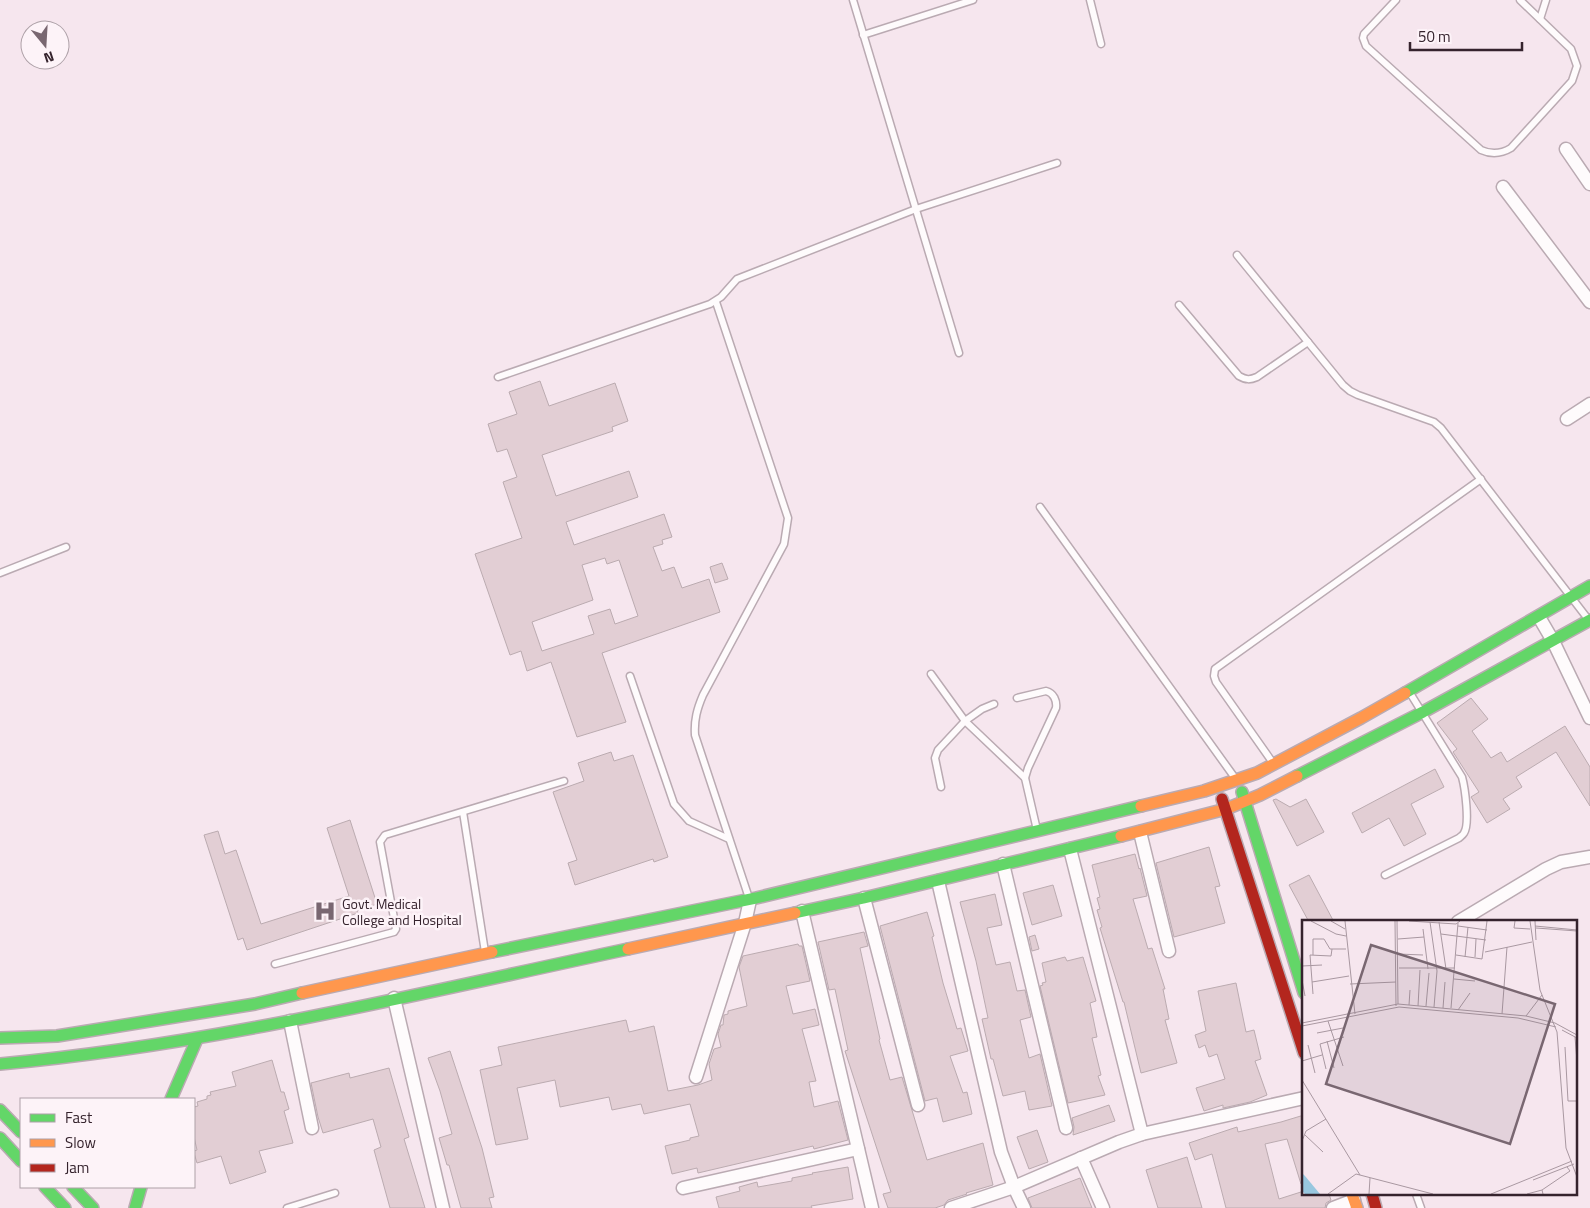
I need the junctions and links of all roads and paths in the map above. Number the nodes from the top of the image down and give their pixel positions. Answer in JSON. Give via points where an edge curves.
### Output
{"nodes":[{"id":1,"x":853,"y":0,"type":"edge"},
{"id":2,"x":973,"y":0,"type":"edge"},
{"id":3,"x":1090,"y":0,"type":"edge"},
{"id":4,"x":1396,"y":0,"type":"edge"},
{"id":5,"x":1520,"y":0,"type":"edge"},
{"id":6,"x":1546,"y":0,"type":"edge"},
{"id":7,"x":1540,"y":19,"type":"junction"},
{"id":8,"x":863,"y":35,"type":"junction"},
{"id":9,"x":1101,"y":44,"type":"dead end"},
{"id":10,"x":1566,"y":149,"type":"dead end"},
{"id":11,"x":1057,"y":164,"type":"dead end"},
{"id":12,"x":1590,"y":184,"type":"edge"},
{"id":13,"x":1503,"y":187,"type":"dead end"},
{"id":14,"x":916,"y":209,"type":"junction"},
{"id":15,"x":1237,"y":255,"type":"dead end"},
{"id":16,"x":716,"y":302,"type":"junction"},
{"id":17,"x":1590,"y":302,"type":"edge"},
{"id":18,"x":1178,"y":305,"type":"dead end"},
{"id":19,"x":1308,"y":342,"type":"junction"},
{"id":20,"x":959,"y":353,"type":"dead end"},
{"id":21,"x":498,"y":376,"type":"dead end"},
{"id":22,"x":1590,"y":404,"type":"edge"},
{"id":23,"x":1567,"y":419,"type":"dead end"},
{"id":24,"x":1481,"y":479,"type":"junction"},
{"id":25,"x":1040,"y":507,"type":"dead end"},
{"id":26,"x":66,"y":547,"type":"dead end"},
{"id":27,"x":0,"y":573,"type":"edge"},
{"id":28,"x":1590,"y":586,"type":"edge"},
{"id":29,"x":1572,"y":597,"type":"junction"},
{"id":30,"x":1539,"y":617,"type":"junction"},
{"id":31,"x":1589,"y":620,"type":"edge"},
{"id":32,"x":1554,"y":641,"type":"junction"},
{"id":33,"x":930,"y":674,"type":"dead end"},
{"id":34,"x":630,"y":676,"type":"dead end"},
{"id":35,"x":1409,"y":691,"type":"junction"},
{"id":36,"x":1017,"y":698,"type":"dead end"},
{"id":37,"x":994,"y":704,"type":"dead end"},
{"id":38,"x":1423,"y":712,"type":"junction"},
{"id":39,"x":1590,"y":718,"type":"edge"},
{"id":40,"x":964,"y":721,"type":"junction"},
{"id":41,"x":1274,"y":764,"type":"junction"},
{"id":42,"x":1025,"y":778,"type":"junction"},
{"id":43,"x":1237,"y":780,"type":"junction"},
{"id":44,"x":564,"y":781,"type":"dead end"},
{"id":45,"x":942,"y":787,"type":"dead end"},
{"id":46,"x":1217,"y":787,"type":"junction"},
{"id":47,"x":1246,"y":801,"type":"junction"},
{"id":48,"x":1226,"y":809,"type":"junction"},
{"id":49,"x":463,"y":812,"type":"junction"},
{"id":50,"x":1038,"y":831,"type":"junction"},
{"id":51,"x":1140,"y":832,"type":"junction"},
{"id":52,"x":729,"y":839,"type":"junction"},
{"id":53,"x":1070,"y":849,"type":"junction"},
{"id":54,"x":1590,"y":857,"type":"edge"},
{"id":55,"x":1003,"y":864,"type":"junction"},
{"id":56,"x":1385,"y":875,"type":"dead end"},
{"id":57,"x":938,"y":880,"type":"junction"},
{"id":58,"x":864,"y":898,"type":"junction"},
{"id":59,"x":750,"y":900,"type":"junction"},
{"id":60,"x":802,"y":911,"type":"junction"},
{"id":61,"x":1461,"y":920,"type":"edge"},
{"id":62,"x":745,"y":923,"type":"junction"},
{"id":63,"x":1169,"y":951,"type":"dead end"},
{"id":64,"x":485,"y":953,"type":"junction"},
{"id":65,"x":275,"y":964,"type":"dead end"},
{"id":66,"x":1302,"y":985,"type":"edge"},
{"id":67,"x":394,"y":998,"type":"junction"},
{"id":68,"x":290,"y":1021,"type":"junction"},
{"id":69,"x":0,"y":1038,"type":"edge"},
{"id":70,"x":197,"y":1039,"type":"junction"},
{"id":71,"x":1302,"y":1047,"type":"edge"},
{"id":72,"x":0,"y":1064,"type":"edge"},
{"id":73,"x":696,"y":1077,"type":"dead end"},
{"id":74,"x":171,"y":1098,"type":"edge"},
{"id":75,"x":1302,"y":1098,"type":"edge"},
{"id":76,"x":918,"y":1105,"type":"dead end"},
{"id":77,"x":0,"y":1110,"type":"edge"},
{"id":78,"x":312,"y":1128,"type":"dead end"},
{"id":79,"x":1066,"y":1128,"type":"dead end"},
{"id":80,"x":20,"y":1131,"type":"edge"},
{"id":81,"x":1142,"y":1134,"type":"junction"},
{"id":82,"x":0,"y":1138,"type":"edge"},
{"id":83,"x":858,"y":1149,"type":"junction"},
{"id":84,"x":1080,"y":1158,"type":"junction"},
{"id":85,"x":20,"y":1160,"type":"edge"},
{"id":86,"x":1014,"y":1187,"type":"junction"},
{"id":87,"x":47,"y":1188,"type":"edge"},
{"id":88,"x":74,"y":1188,"type":"edge"},
{"id":89,"x":141,"y":1188,"type":"edge"},
{"id":90,"x":683,"y":1188,"type":"dead end"},
{"id":91,"x":335,"y":1193,"type":"dead end"},
{"id":92,"x":1354,"y":1201,"type":"edge"},
{"id":93,"x":66,"y":1208,"type":"edge"},
{"id":94,"x":93,"y":1208,"type":"edge"},
{"id":95,"x":135,"y":1208,"type":"edge"},
{"id":96,"x":287,"y":1208,"type":"edge"},
{"id":97,"x":443,"y":1208,"type":"edge"},
{"id":98,"x":872,"y":1208,"type":"edge"},
{"id":99,"x":951,"y":1208,"type":"edge"},
{"id":100,"x":1024,"y":1208,"type":"edge"},
{"id":101,"x":1103,"y":1208,"type":"edge"},
{"id":102,"x":1333,"y":1208,"type":"edge"}],
"edges":[{"from":1,"to":8,"type":"lane"},
{"from":2,"to":8,"type":"lane"},
{"from":3,"to":9,"type":"lane"},
{"from":4,"to":7,"type":"lane","via":[[1364,34],[1366,46],[1481,150],[1494,154],[1511,148],[1575,74],[1577,66],[1571,50]]},
{"from":5,"to":7,"type":"lane"},
{"from":6,"to":7,"type":"lane"},
{"from":8,"to":14,"type":"lane"},
{"from":10,"to":12,"type":"street"},
{"from":11,"to":14,"type":"lane"},
{"from":13,"to":17,"type":"street"},
{"from":14,"to":16,"type":"lane","via":[[737,280]]},
{"from":14,"to":20,"type":"lane"},
{"from":15,"to":19,"type":"lane"},
{"from":16,"to":21,"type":"lane"},
{"from":16,"to":52,"type":"lane","via":[[788,518],[784,544],[696,710],[695,735]]},
{"from":18,"to":19,"type":"lane","via":[[1244,379],[1257,377]]},
{"from":19,"to":24,"type":"lane","via":[[1350,391],[1434,422],[1442,428]]},
{"from":22,"to":23,"type":"street"},
{"from":24,"to":29,"type":"lane"},
{"from":24,"to":41,"type":"lane","via":[[1215,669],[1216,682]]},
{"from":25,"to":43,"type":"lane"},
{"from":26,"to":27,"type":"lane"},
{"from":28,"to":29,"type":"main road"},
{"from":29,"to":30,"type":"main road"},
{"from":29,"to":31,"type":"lane"},
{"from":30,"to":32,"type":"street"},
{"from":30,"to":35,"type":"main road"},
{"from":31,"to":32,"type":"main road"},
{"from":32,"to":38,"type":"main road"},
{"from":32,"to":39,"type":"street"},
{"from":33,"to":40,"type":"lane"},
{"from":34,"to":52,"type":"lane","via":[[674,804],[689,820]]},
{"from":35,"to":38,"type":"lane"},
{"from":35,"to":41,"type":"main road"},
{"from":36,"to":42,"type":"lane","via":[[1046,691],[1052,694],[1057,704]]},
{"from":37,"to":40,"type":"lane"},
{"from":38,"to":47,"type":"main road"},
{"from":38,"to":56,"type":"lane","via":[[1462,777],[1467,824],[1465,832],[1458,838]]},
{"from":40,"to":42,"type":"lane"},
{"from":40,"to":45,"type":"lane","via":[[936,754]]},
{"from":41,"to":43,"type":"main road"},
{"from":42,"to":50,"type":"lane"},
{"from":43,"to":46,"type":"main road"},
{"from":43,"to":47,"type":"main road"},
{"from":44,"to":49,"type":"lane"},
{"from":46,"to":48,"type":"main road"},
{"from":46,"to":50,"type":"main road"},
{"from":47,"to":48,"type":"main road"},
{"from":47,"to":66,"type":"main road"},
{"from":48,"to":51,"type":"main road"},
{"from":48,"to":71,"type":"main road"},
{"from":49,"to":64,"type":"lane"},
{"from":49,"to":65,"type":"lane","via":[[382,838],[380,842],[397,926],[394,932]]},
{"from":50,"to":59,"type":"main road"},
{"from":51,"to":53,"type":"main road"},
{"from":51,"to":63,"type":"street"},
{"from":52,"to":59,"type":"lane"},
{"from":53,"to":55,"type":"main road"},
{"from":53,"to":81,"type":"street"},
{"from":54,"to":61,"type":"street","via":[[1561,862],[1546,869]]},
{"from":55,"to":57,"type":"main road"},
{"from":55,"to":79,"type":"street"},
{"from":57,"to":58,"type":"main road"},
{"from":57,"to":86,"type":"street","via":[[1001,1152]]},
{"from":58,"to":60,"type":"main road"},
{"from":58,"to":76,"type":"street"},
{"from":59,"to":62,"type":"street"},
{"from":59,"to":64,"type":"main road"},
{"from":60,"to":62,"type":"main road"},
{"from":60,"to":83,"type":"street"},
{"from":62,"to":67,"type":"main road"},
{"from":62,"to":73,"type":"street"},
{"from":64,"to":69,"type":"main road","via":[[198,1014],[57,1036]]},
{"from":67,"to":68,"type":"main road"},
{"from":67,"to":97,"type":"street"},
{"from":68,"to":70,"type":"main road"},
{"from":68,"to":78,"type":"street"},
{"from":70,"to":72,"type":"main road"},
{"from":70,"to":74,"type":"main road"},
{"from":75,"to":81,"type":"street"},
{"from":77,"to":80,"type":"main road"},
{"from":81,"to":84,"type":"street"},
{"from":82,"to":85,"type":"main road"},
{"from":83,"to":90,"type":"street"},
{"from":83,"to":98,"type":"street"},
{"from":84,"to":86,"type":"street"},
{"from":84,"to":101,"type":"street"},
{"from":86,"to":99,"type":"street"},
{"from":86,"to":100,"type":"street"},
{"from":87,"to":93,"type":"main road"},
{"from":88,"to":94,"type":"main road"},
{"from":89,"to":95,"type":"main road"},
{"from":91,"to":96,"type":"lane"},
{"from":92,"to":102,"type":"street"}]}
